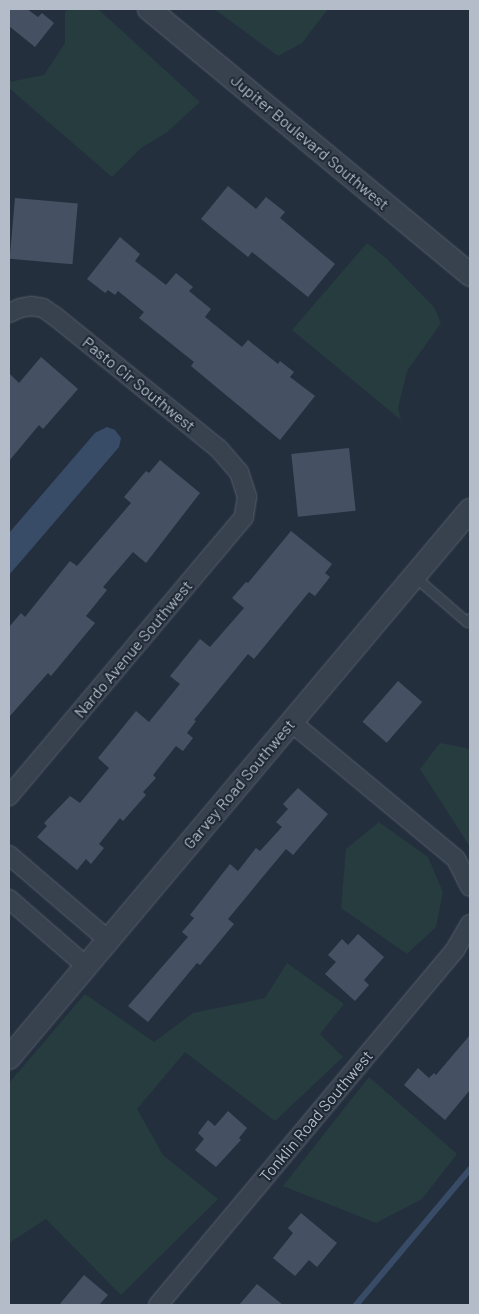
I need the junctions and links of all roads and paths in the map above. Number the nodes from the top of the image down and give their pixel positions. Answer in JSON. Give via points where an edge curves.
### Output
{"nodes":[{"id":1,"x":157,"y":11,"type":"edge"},
{"id":2,"x":470,"y":275,"type":"edge"},
{"id":3,"x":9,"y":313,"type":"edge"},
{"id":4,"x":247,"y":497,"type":"joint"},
{"id":5,"x":470,"y":510,"type":"edge"},
{"id":6,"x":414,"y":576,"type":"junction"},
{"id":7,"x":469,"y":623,"type":"edge"},
{"id":8,"x":291,"y":722,"type":"junction"},
{"id":9,"x":9,"y":796,"type":"edge"},
{"id":10,"x":9,"y":855,"type":"edge"},
{"id":11,"x":470,"y":887,"type":"edge"},
{"id":12,"x":9,"y":899,"type":"edge"},
{"id":13,"x":470,"y":924,"type":"edge"},
{"id":14,"x":108,"y":940,"type":"junction"},
{"id":15,"x":86,"y":966,"type":"junction"},
{"id":16,"x":9,"y":1058,"type":"edge"},
{"id":17,"x":158,"y":1305,"type":"edge"}],
"edges":[{"from":1,"to":2,"type":"street","name":"Jupiter Boulevard Southwest"},
{"from":3,"to":4,"type":"street","name":"Pasto Cir Southwest","via":[[32,306],[43,308],[56,317],[218,448],[239,472]]},
{"from":4,"to":9,"type":"street","name":"Nardo Avenue Southwest","via":[[244,517]]},
{"from":5,"to":6,"type":"street","name":"Garvey Road Southwest"},
{"from":6,"to":7,"type":"lane"},
{"from":6,"to":8,"type":"street","name":"Garvey Road Southwest"},
{"from":8,"to":11,"type":"street","via":[[456,859]]},
{"from":8,"to":14,"type":"street","name":"Garvey Road Southwest"},
{"from":10,"to":14,"type":"street"},
{"from":12,"to":15,"type":"street"},
{"from":13,"to":17,"type":"street","name":"Tonklin Road Southwest","via":[[455,950]]},
{"from":14,"to":15,"type":"street","name":"Garvey Road Southwest"},
{"from":15,"to":16,"type":"street","name":"Garvey Road Southwest"}]}
